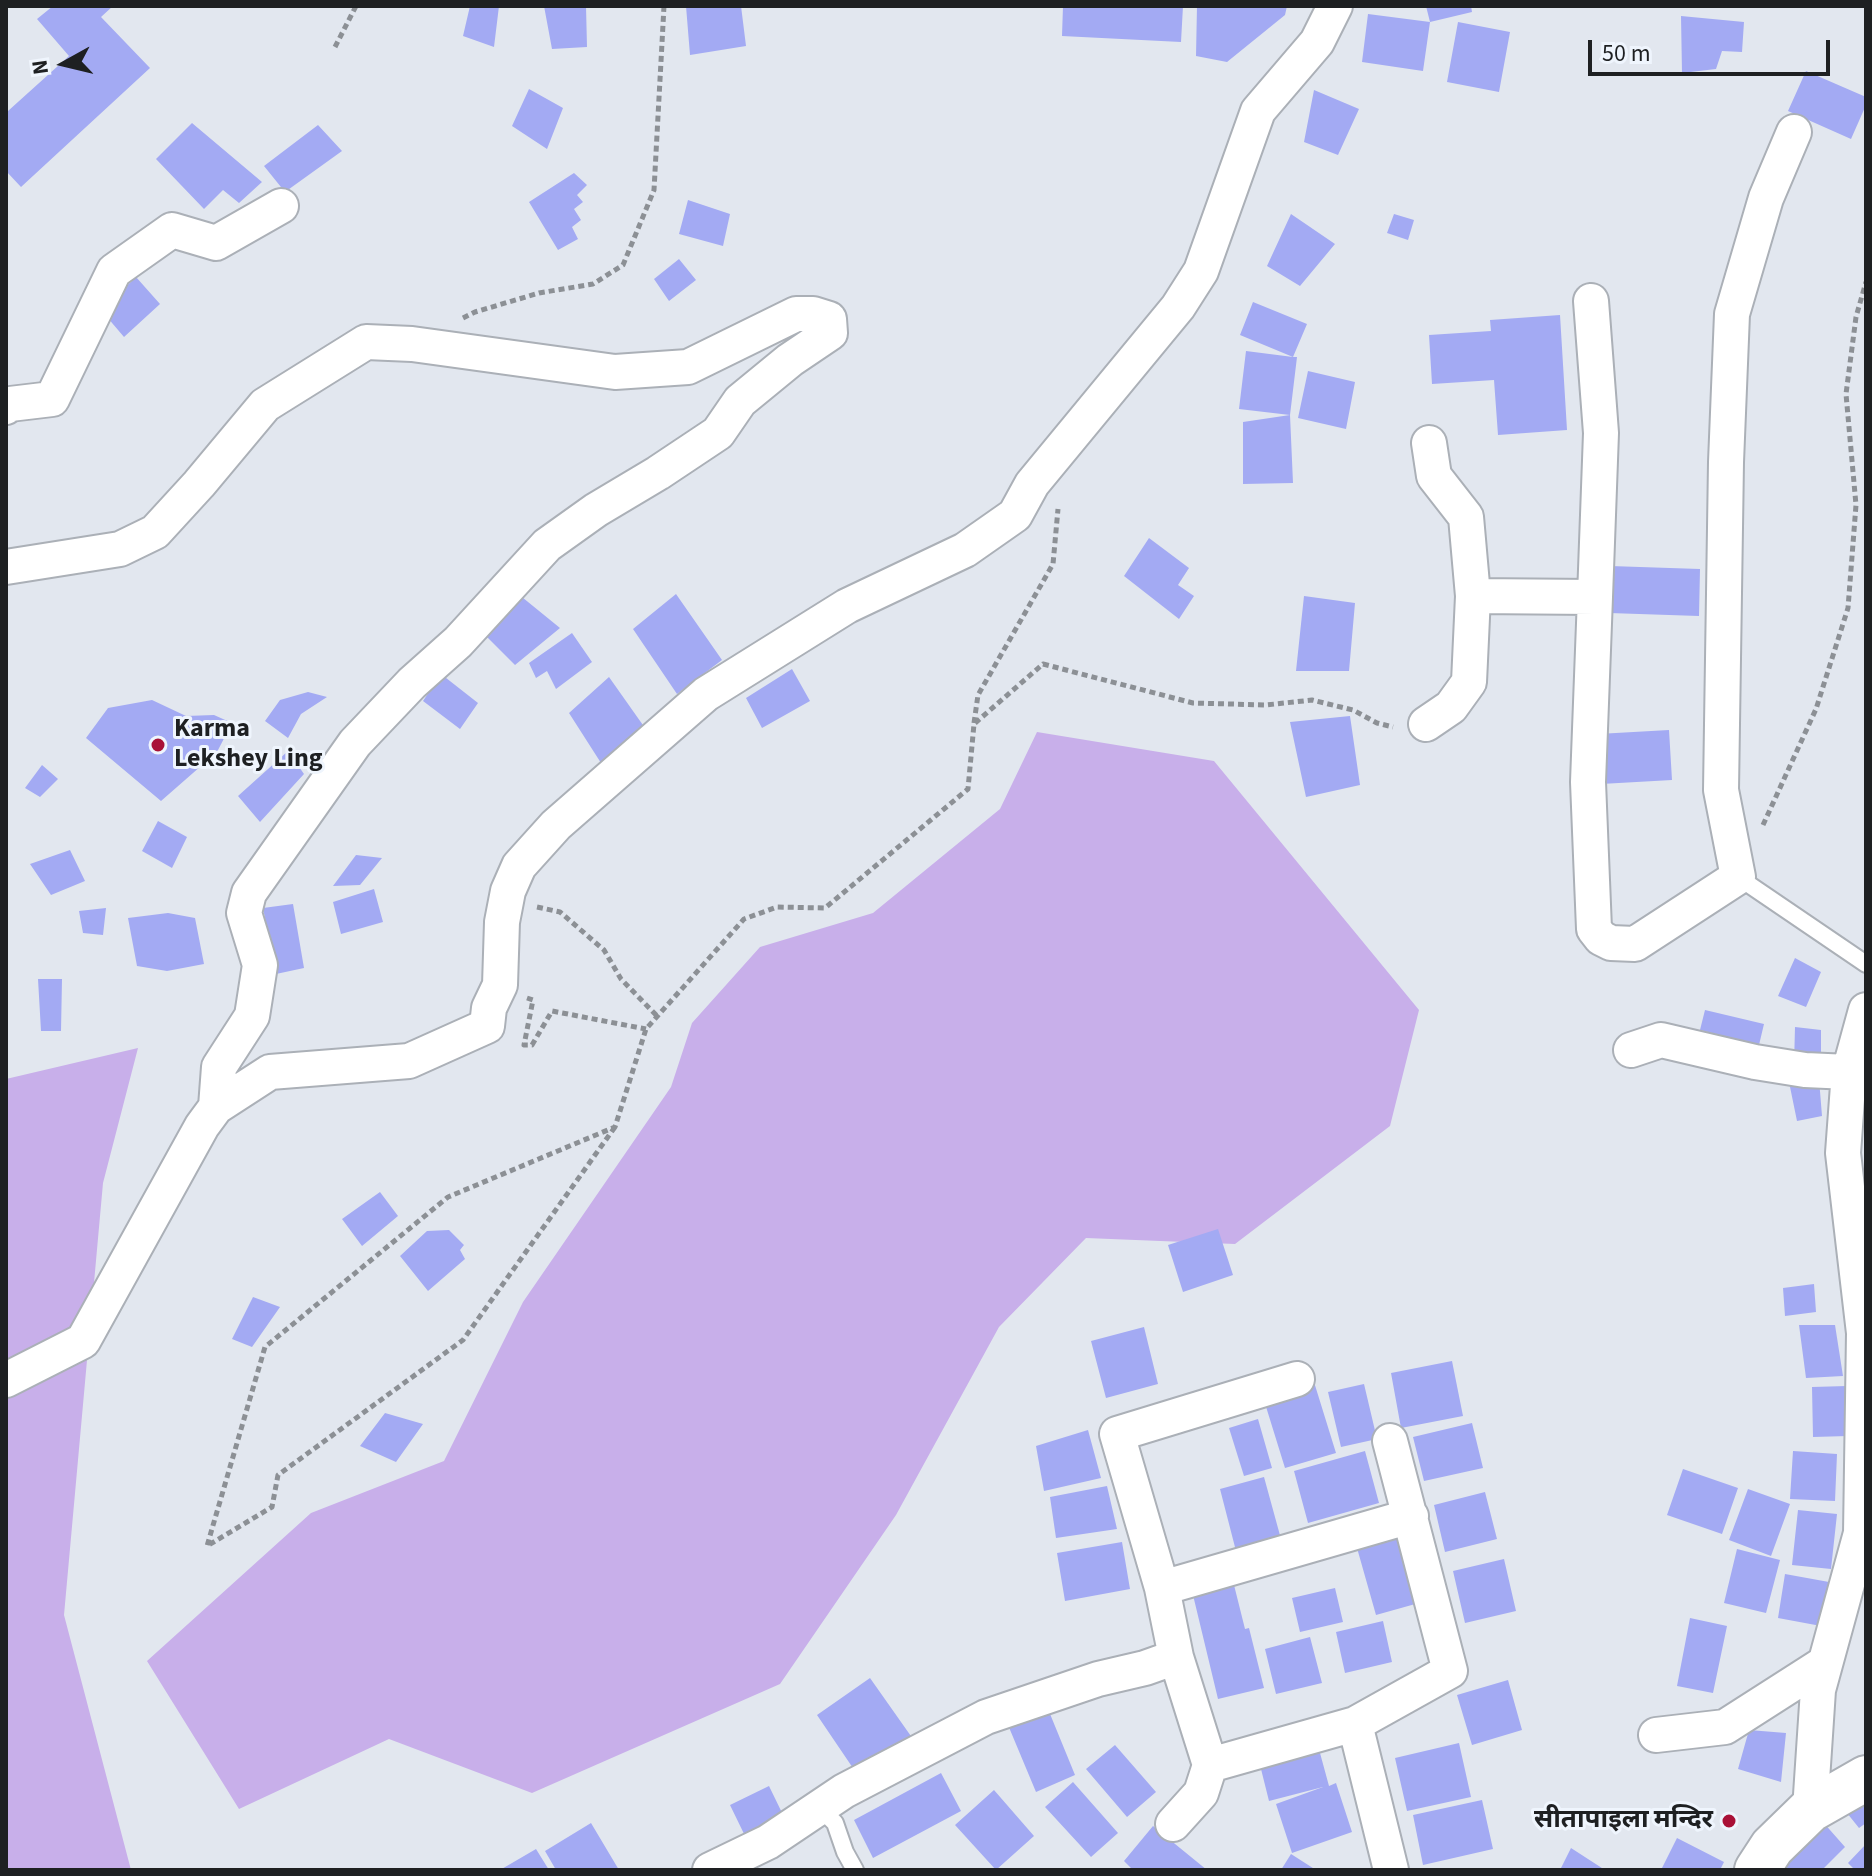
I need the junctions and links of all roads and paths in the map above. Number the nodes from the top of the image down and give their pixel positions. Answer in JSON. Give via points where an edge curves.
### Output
{"nodes":[{"id":1,"x":356,"y":6,"type":"edge"},
{"id":2,"x":664,"y":6,"type":"edge"},
{"id":3,"x":1335,"y":6,"type":"edge"},
{"id":4,"x":335,"y":47,"type":"dead end"},
{"id":5,"x":1794,"y":132,"type":"dead end"},
{"id":6,"x":281,"y":206,"type":"dead end"},
{"id":7,"x":1866,"y":282,"type":"edge"},
{"id":8,"x":1591,"y":301,"type":"dead end"},
{"id":9,"x":412,"y":344,"type":"junction"},
{"id":10,"x":6,"y":407,"type":"edge"},
{"id":11,"x":1429,"y":443,"type":"dead end"},
{"id":12,"x":1059,"y":501,"type":"dead end"},
{"id":13,"x":6,"y":567,"type":"edge"},
{"id":14,"x":1473,"y":596,"type":"junction"},
{"id":15,"x":1595,"y":597,"type":"junction"},
{"id":16,"x":974,"y":724,"type":"junction"},
{"id":17,"x":1426,"y":724,"type":"joint"},
{"id":18,"x":1738,"y":877,"type":"junction"},
{"id":19,"x":506,"y":901,"type":"junction"},
{"id":20,"x":1866,"y":964,"type":"edge"},
{"id":21,"x":500,"y":985,"type":"junction"},
{"id":22,"x":1866,"y":1010,"type":"edge"},
{"id":23,"x":657,"y":1016,"type":"junction"},
{"id":24,"x":646,"y":1029,"type":"junction"},
{"id":25,"x":1631,"y":1050,"type":"dead end"},
{"id":26,"x":1849,"y":1072,"type":"junction"},
{"id":27,"x":216,"y":1107,"type":"junction"},
{"id":28,"x":615,"y":1127,"type":"junction"},
{"id":29,"x":1857,"y":1187,"type":"edge"},
{"id":30,"x":1865,"y":1332,"type":"edge"},
{"id":31,"x":1297,"y":1379,"type":"dead end"},
{"id":32,"x":6,"y":1380,"type":"edge"},
{"id":33,"x":1390,"y":1441,"type":"dead end"},
{"id":34,"x":1411,"y":1516,"type":"junction"},
{"id":35,"x":1162,"y":1588,"type":"junction"},
{"id":36,"x":1176,"y":1657,"type":"junction"},
{"id":37,"x":1825,"y":1663,"type":"junction"},
{"id":38,"x":1355,"y":1724,"type":"junction"},
{"id":39,"x":1656,"y":1735,"type":"dead end"},
{"id":40,"x":1210,"y":1765,"type":"junction"},
{"id":41,"x":1866,"y":1778,"type":"edge"},
{"id":42,"x":844,"y":1791,"type":"junction"},
{"id":43,"x":1810,"y":1810,"type":"junction"},
{"id":44,"x":1173,"y":1824,"type":"dead end"},
{"id":45,"x":710,"y":1870,"type":"edge"},
{"id":46,"x":855,"y":1870,"type":"edge"},
{"id":47,"x":1391,"y":1870,"type":"edge"},
{"id":48,"x":1757,"y":1870,"type":"edge"}],
"edges":[{"from":1,"to":4,"type":"path"},
{"from":2,"to":9,"type":"path","via":[[654,190],[623,265],[593,284],[475,312]]},
{"from":3,"to":19,"type":"street","via":[[1317,42],[1258,111],[1201,271],[1178,307],[1032,484],[1015,515],[965,550],[847,606],[706,694],[556,825],[519,866]]},
{"from":5,"to":18,"type":"street","via":[[1766,198],[1732,314],[1721,790]]},
{"from":6,"to":10,"type":"street","via":[[216,243],[172,230],[114,271],[52,399]]},
{"from":7,"to":18,"type":"path","via":[[1846,394],[1856,505],[1848,608],[1816,709]]},
{"from":8,"to":15,"type":"street","via":[[1601,433]]},
{"from":9,"to":13,"type":"street","via":[[366,342],[265,405],[155,532],[120,549]]},
{"from":9,"to":27,"type":"street","via":[[615,372],[688,367],[796,314],[829,319],[830,333],[740,401],[718,433],[547,545],[355,743],[249,893],[244,913],[260,965],[252,1016],[219,1067]]},
{"from":11,"to":14,"type":"street","via":[[1434,476],[1466,517]]},
{"from":12,"to":16,"type":"path","via":[[1053,564],[978,695]]},
{"from":14,"to":15,"type":"street"},
{"from":14,"to":17,"type":"street","via":[[1469,682],[1451,707]]},
{"from":15,"to":18,"type":"street","via":[[1588,782],[1594,929],[1611,943],[1635,944]]},
{"from":16,"to":17,"type":"path","via":[[1043,664],[1193,703],[1312,700],[1399,728]]},
{"from":16,"to":23,"type":"path","via":[[968,789],[825,908],[777,907],[744,919]]},
{"from":18,"to":20,"type":"lane"},
{"from":19,"to":21,"type":"street"},
{"from":19,"to":23,"type":"path","via":[[560,912],[604,950],[621,979]]},
{"from":21,"to":24,"type":"path","via":[[533,1000],[524,1045],[532,1045],[552,1011]]},
{"from":21,"to":27,"type":"street","via":[[487,1026],[409,1061],[270,1072]]},
{"from":22,"to":26,"type":"street"},
{"from":23,"to":24,"type":"path"},
{"from":24,"to":28,"type":"path"},
{"from":25,"to":26,"type":"street","via":[[1661,1040],[1755,1062]]},
{"from":26,"to":29,"type":"street","via":[[1843,1153]]},
{"from":27,"to":32,"type":"street","via":[[83,1341]]},
{"from":28,"to":28,"type":"path","via":[[448,1197],[265,1347],[207,1546],[272,1507],[278,1475],[463,1340]]},
{"from":29,"to":30,"type":"street"},
{"from":30,"to":37,"type":"street","via":[[1861,1533]]},
{"from":31,"to":35,"type":"street","via":[[1117,1434]]},
{"from":33,"to":34,"type":"street"},
{"from":34,"to":35,"type":"street"},
{"from":34,"to":38,"type":"street","via":[[1450,1671]]},
{"from":35,"to":36,"type":"street"},
{"from":36,"to":40,"type":"street"},
{"from":36,"to":42,"type":"street","via":[[986,1717]]},
{"from":37,"to":39,"type":"street","via":[[1725,1727]]},
{"from":37,"to":43,"type":"street","via":[[1818,1690]]},
{"from":38,"to":40,"type":"street"},
{"from":38,"to":47,"type":"street"},
{"from":40,"to":44,"type":"street","via":[[1201,1793]]},
{"from":41,"to":43,"type":"main road"},
{"from":42,"to":45,"type":"street","via":[[768,1842]]},
{"from":42,"to":46,"type":"lane","via":[[826,1810]]},
{"from":43,"to":48,"type":"main road"}]}
